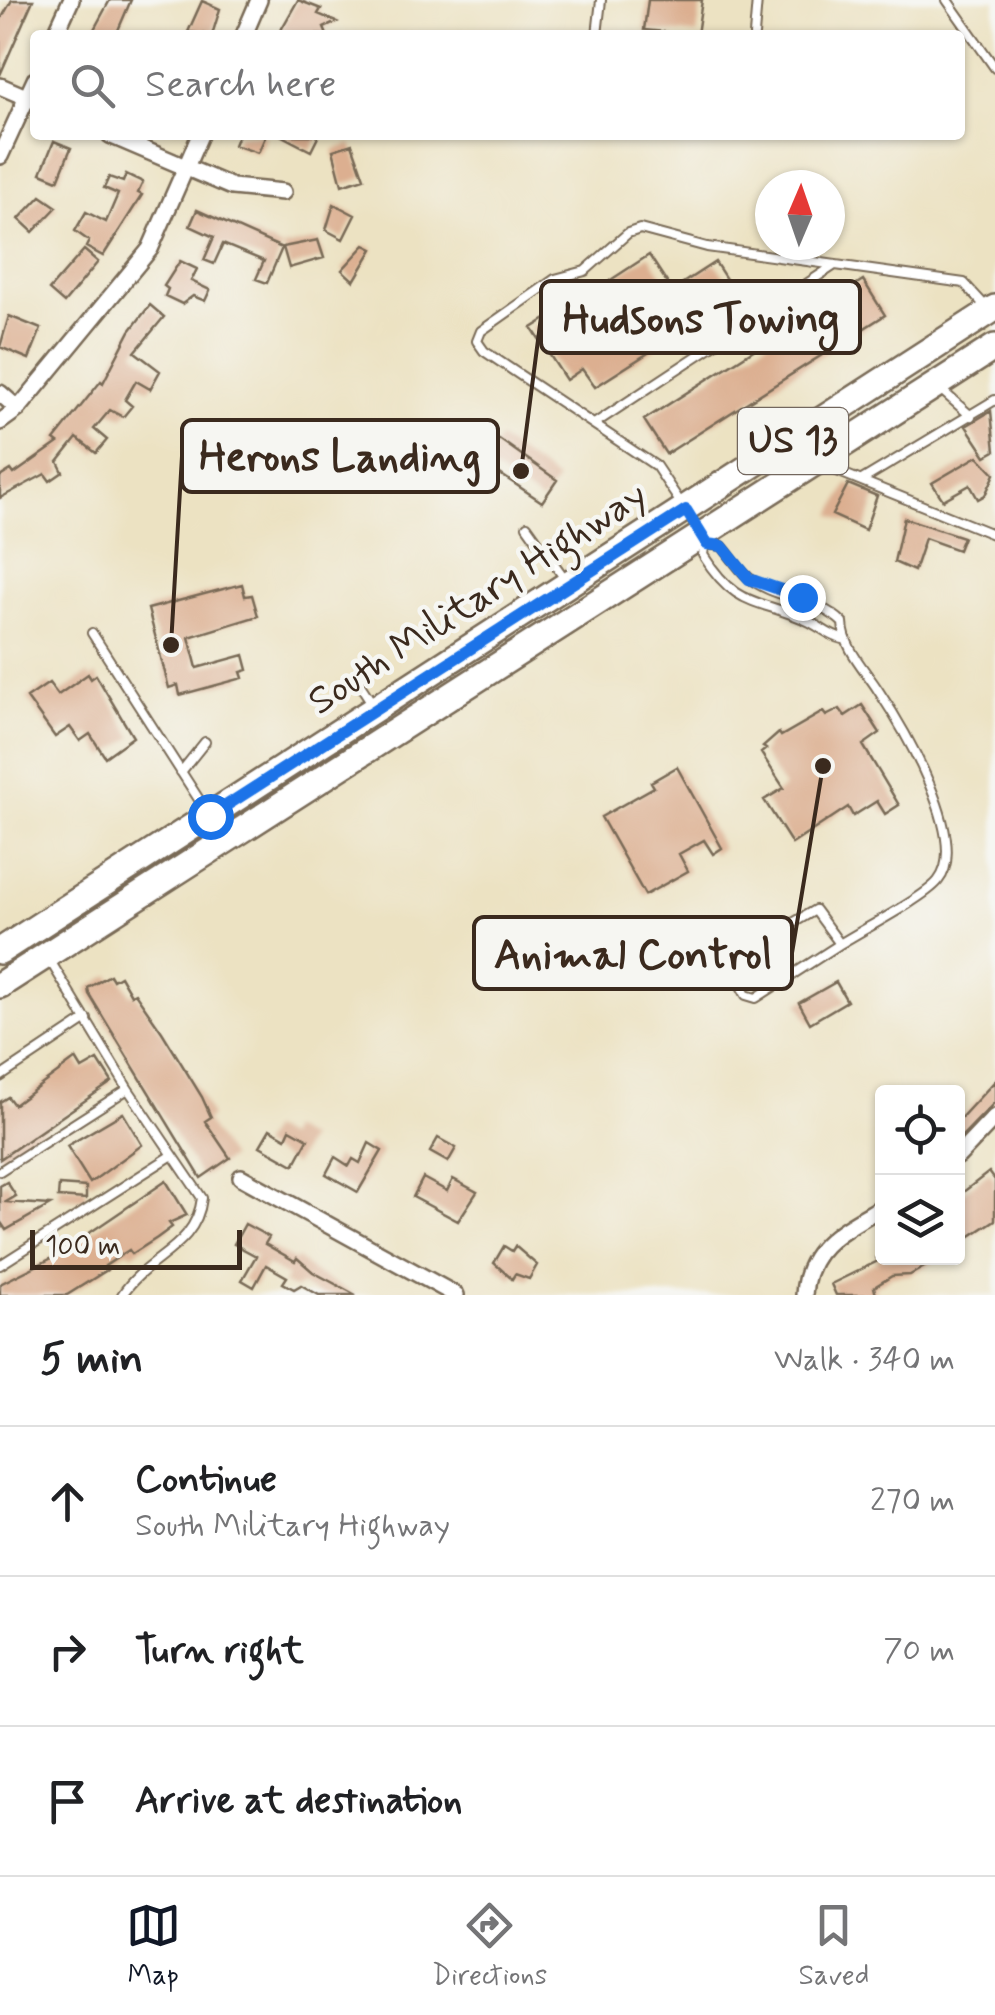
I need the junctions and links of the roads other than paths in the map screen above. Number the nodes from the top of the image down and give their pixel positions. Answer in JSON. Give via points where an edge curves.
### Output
{"nodes":[{"id":1,"x":70,"y":0,"type":"edge"},
{"id":2,"x":259,"y":0,"type":"edge"},
{"id":3,"x":602,"y":0,"type":"edge"},
{"id":4,"x":756,"y":0,"type":"edge"},
{"id":5,"x":947,"y":0,"type":"edge"},
{"id":6,"x":57,"y":30,"type":"edge"},
{"id":7,"x":246,"y":30,"type":"edge"},
{"id":8,"x":598,"y":30,"type":"edge"},
{"id":9,"x":754,"y":30,"type":"edge"},
{"id":10,"x":995,"y":68,"type":"edge"},
{"id":11,"x":0,"y":86,"type":"edge"},
{"id":12,"x":30,"y":100,"type":"edge"},
{"id":13,"x":30,"y":102,"type":"edge"},
{"id":14,"x":121,"y":140,"type":"edge"},
{"id":15,"x":198,"y":140,"type":"edge"},
{"id":16,"x":0,"y":156,"type":"edge"},
{"id":17,"x":186,"y":169,"type":"junction"},
{"id":18,"x":283,"y":192,"type":"dead end"},
{"id":19,"x":836,"y":265,"type":"junction"},
{"id":20,"x":993,"y":312,"type":"edge"},
{"id":21,"x":995,"y":347,"type":"edge"},
{"id":22,"x":936,"y":385,"type":"junction"},
{"id":23,"x":0,"y":393,"type":"edge"},
{"id":24,"x":995,"y":400,"type":"edge"},
{"id":25,"x":18,"y":409,"type":"junction"},
{"id":26,"x":971,"y":416,"type":"junction"},
{"id":27,"x":0,"y":422,"type":"edge"},
{"id":28,"x":594,"y":424,"type":"junction"},
{"id":29,"x":813,"y":462,"type":"junction"},
{"id":30,"x":862,"y":480,"type":"junction"},
{"id":31,"x":686,"y":510,"type":"junction"},
{"id":32,"x":527,"y":526,"type":"dead end"},
{"id":33,"x":995,"y":536,"type":"edge"},
{"id":34,"x":704,"y":539,"type":"junction"},
{"id":35,"x":570,"y":585,"type":"junction"},
{"id":36,"x":92,"y":632,"type":"dead end"},
{"id":37,"x":844,"y":639,"type":"junction"},
{"id":38,"x":355,"y":677,"type":"dead end"},
{"id":39,"x":376,"y":710,"type":"junction"},
{"id":40,"x":205,"y":742,"type":"dead end"},
{"id":41,"x":181,"y":772,"type":"junction"},
{"id":42,"x":210,"y":816,"type":"junction"},
{"id":43,"x":840,"y":944,"type":"junction"},
{"id":44,"x":0,"y":951,"type":"edge"},
{"id":45,"x":47,"y":955,"type":"junction"},
{"id":46,"x":0,"y":985,"type":"edge"},
{"id":47,"x":86,"y":1019,"type":"junction"},
{"id":48,"x":0,"y":1077,"type":"edge"},
{"id":49,"x":128,"y":1089,"type":"junction"},
{"id":50,"x":995,"y":1117,"type":"edge"},
{"id":51,"x":965,"y":1149,"type":"edge"},
{"id":52,"x":170,"y":1156,"type":"junction"},
{"id":53,"x":0,"y":1172,"type":"edge"},
{"id":54,"x":241,"y":1177,"type":"dead end"},
{"id":55,"x":875,"y":1211,"type":"edge"},
{"id":56,"x":0,"y":1265,"type":"edge"},
{"id":57,"x":122,"y":1295,"type":"edge"},
{"id":58,"x":456,"y":1295,"type":"edge"},
{"id":59,"x":804,"y":1295,"type":"edge"}],
"edges":[{"from":1,"to":6,"type":"street"},
{"from":2,"to":7,"type":"street"},
{"from":3,"to":8,"type":"lane"},
{"from":4,"to":9,"type":"lane"},
{"from":5,"to":10,"type":"lane"},
{"from":11,"to":12,"type":"street"},
{"from":13,"to":16,"type":"street"},
{"from":14,"to":17,"type":"street"},
{"from":15,"to":17,"type":"street"},
{"from":17,"to":18,"type":"street","via":[[232,187]]},
{"from":17,"to":25,"type":"street","via":[[150,249]]},
{"from":19,"to":20,"type":"lane","via":[[964,283]]},
{"from":19,"to":28,"type":"lane"},
{"from":19,"to":28,"type":"lane","via":[[706,247],[640,229],[585,272],[555,279],[481,330],[484,351]]},
{"from":20,"to":31,"type":"main road","name":"South Military Highway","number":"US 13"},
{"from":21,"to":22,"type":"main road","name":"South Military Highway","number":"US 13"},
{"from":22,"to":26,"type":"lane"},
{"from":22,"to":29,"type":"main road","name":"South Military Highway","number":"US 13"},
{"from":23,"to":25,"type":"street"},
{"from":24,"to":26,"type":"lane"},
{"from":25,"to":27,"type":"street"},
{"from":26,"to":30,"type":"lane"},
{"from":28,"to":31,"type":"lane","via":[[656,466]]},
{"from":29,"to":30,"type":"lane"},
{"from":29,"to":34,"type":"main road","name":"South Military Highway","number":"US 13"},
{"from":30,"to":33,"type":"lane"},
{"from":31,"to":34,"type":"lane"},
{"from":31,"to":35,"type":"main road","name":"South Military Highway","number":"US 13"},
{"from":32,"to":35,"type":"lane"},
{"from":34,"to":37,"type":"lane","via":[[722,546],[749,579],[832,612],[843,623]]},
{"from":34,"to":37,"type":"lane","via":[[702,555],[744,601]]},
{"from":34,"to":45,"type":"main road","name":"South Military Highway","number":"US 13"},
{"from":35,"to":39,"type":"main road","name":"South Military Highway","number":"US 13"},
{"from":36,"to":41,"type":"lane"},
{"from":37,"to":43,"type":"lane","via":[[932,785],[948,854],[938,881]]},
{"from":38,"to":39,"type":"lane"},
{"from":39,"to":42,"type":"main road","name":"South Military Highway","number":"US 13"},
{"from":40,"to":41,"type":"lane"},
{"from":41,"to":42,"type":"lane"},
{"from":42,"to":44,"type":"main road","name":"South Military Highway","number":"US 13"},
{"from":43,"to":43,"type":"lane","via":[[815,910],[738,956],[732,970],[746,995],[756,998]]},
{"from":45,"to":46,"type":"main road","name":"South Military Highway","number":"US 13"},
{"from":45,"to":47,"type":"lane"},
{"from":47,"to":48,"type":"lane"},
{"from":47,"to":49,"type":"lane"},
{"from":49,"to":52,"type":"lane"},
{"from":49,"to":53,"type":"lane"},
{"from":50,"to":51,"type":"street"},
{"from":52,"to":56,"type":"lane"},
{"from":52,"to":57,"type":"lane","via":[[202,1198],[199,1218],[177,1248],[136,1276]]},
{"from":54,"to":58,"type":"street"},
{"from":55,"to":59,"type":"street","via":[[822,1244]]}]}
